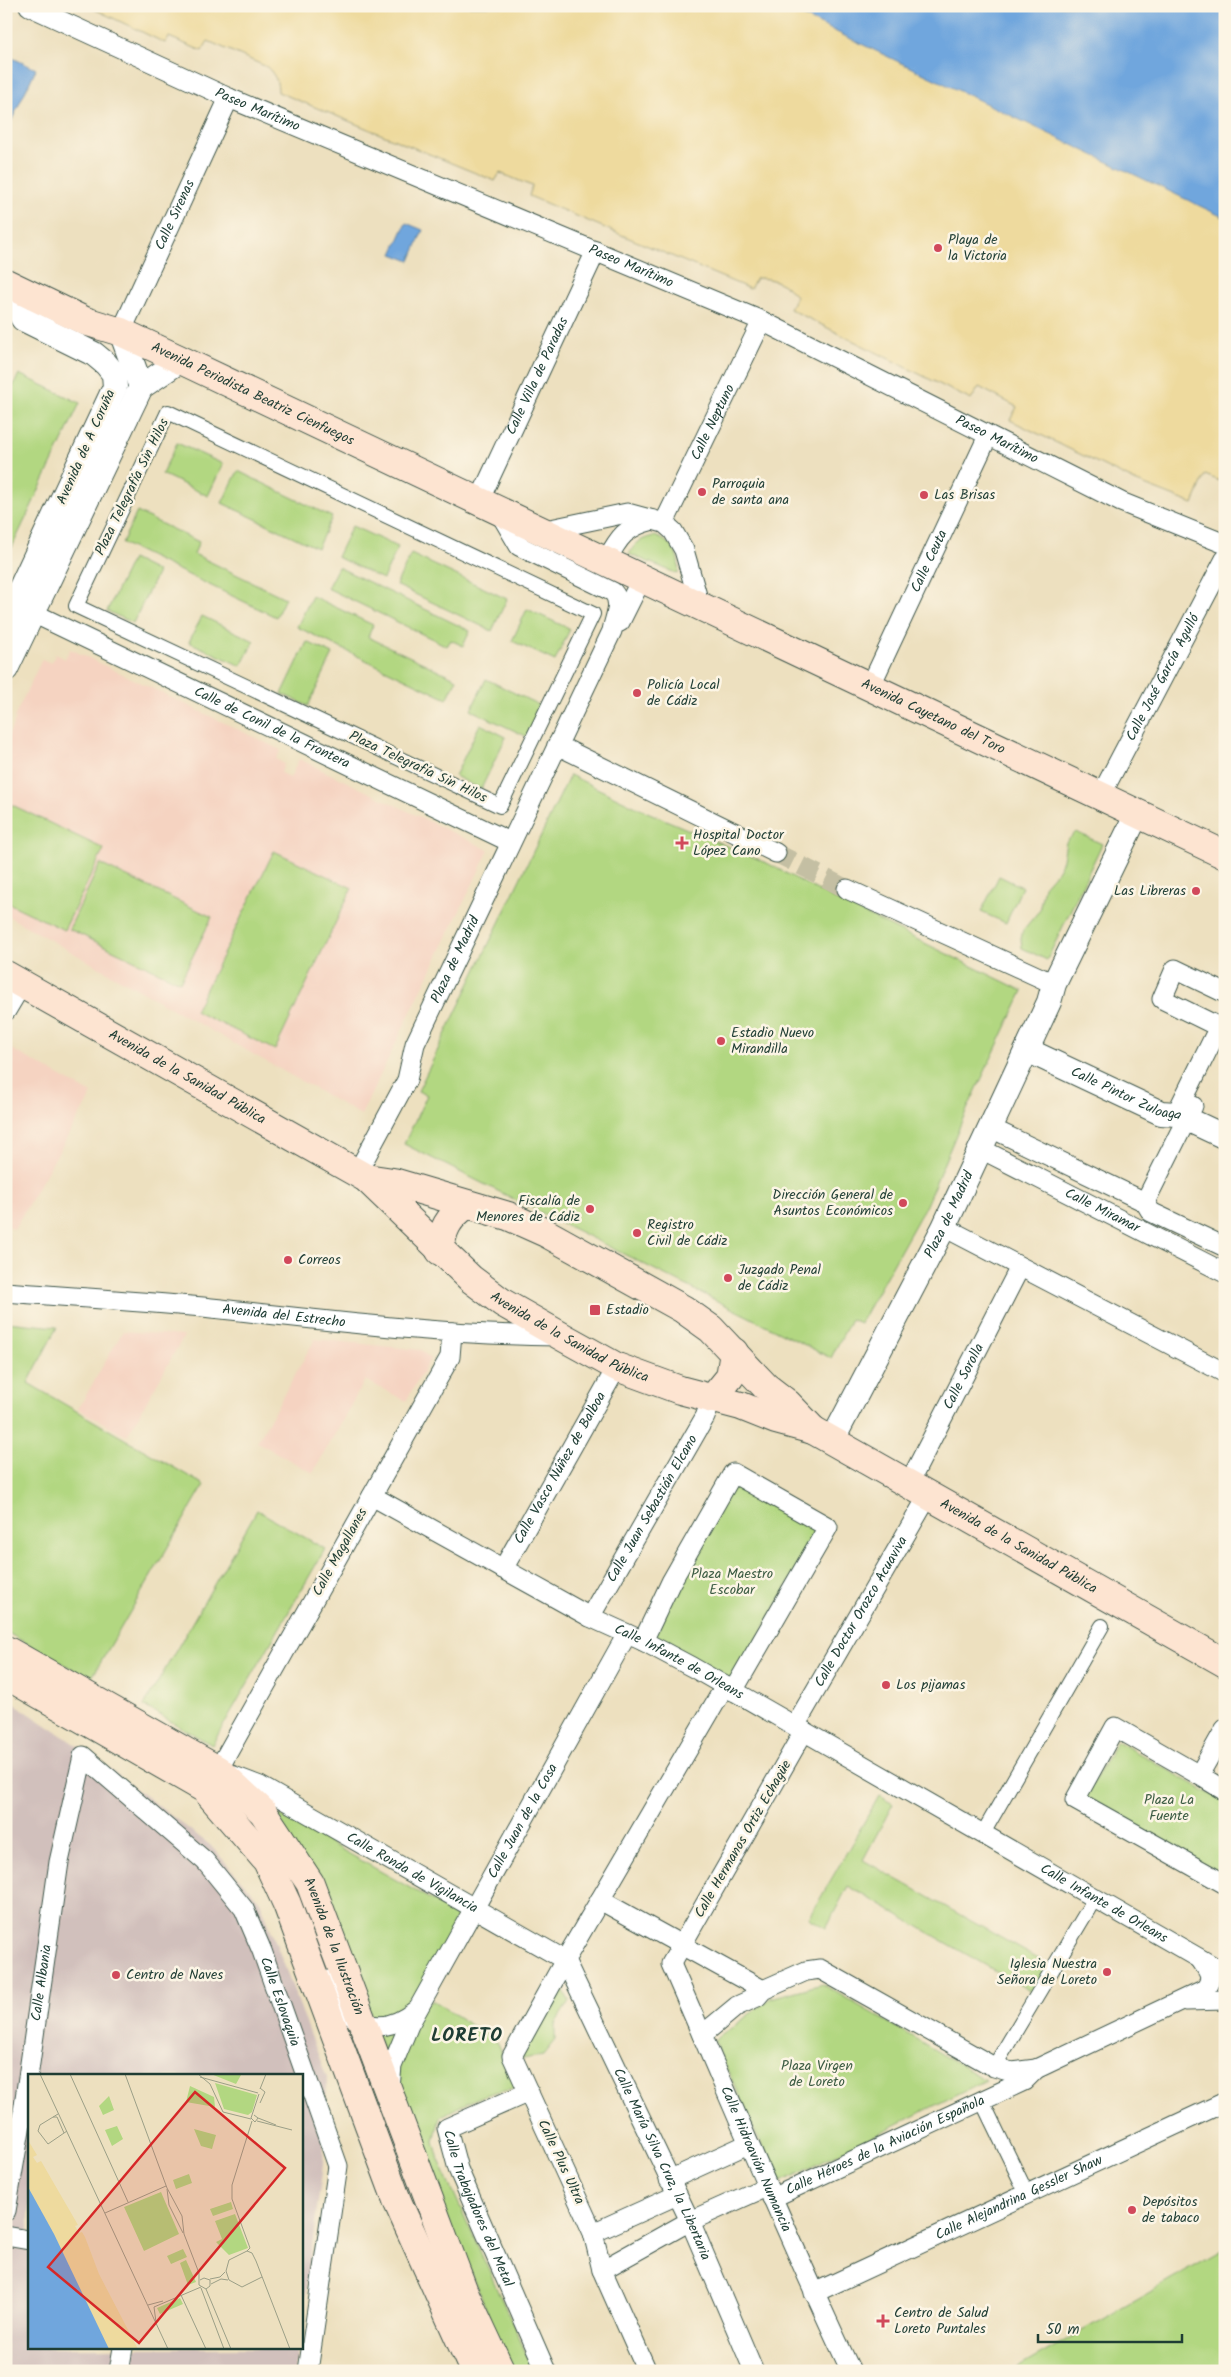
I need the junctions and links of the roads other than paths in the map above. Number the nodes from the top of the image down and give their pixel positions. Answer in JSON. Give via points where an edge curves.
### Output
{"nodes":[{"id":1,"x":29,"y":6,"type":"edge"},
{"id":2,"x":230,"y":98,"type":"junction"},
{"id":3,"x":596,"y":251,"type":"junction"},
{"id":4,"x":6,"y":283,"type":"edge"},
{"id":5,"x":6,"y":290,"type":"edge"},
{"id":6,"x":762,"y":321,"type":"junction"},
{"id":7,"x":121,"y":332,"type":"junction"},
{"id":8,"x":181,"y":360,"type":"junction"},
{"id":9,"x":141,"y":386,"type":"junction"},
{"id":10,"x":168,"y":412,"type":"joint"},
{"id":11,"x":988,"y":436,"type":"junction"},
{"id":12,"x":488,"y":506,"type":"junction"},
{"id":13,"x":659,"y":522,"type":"junction"},
{"id":14,"x":541,"y":531,"type":"junction"},
{"id":15,"x":1225,"y":544,"type":"edge"},
{"id":16,"x":1225,"y":559,"type":"edge"},
{"id":17,"x":606,"y":562,"type":"junction"},
{"id":18,"x":642,"y":578,"type":"junction"},
{"id":19,"x":700,"y":606,"type":"junction"},
{"id":20,"x":33,"y":612,"type":"junction"},
{"id":21,"x":6,"y":619,"type":"edge"},
{"id":22,"x":612,"y":632,"type":"junction"},
{"id":23,"x":6,"y":669,"type":"edge"},
{"id":24,"x":870,"y":687,"type":"junction"},
{"id":25,"x":557,"y":745,"type":"junction"},
{"id":26,"x":1100,"y":796,"type":"junction"},
{"id":27,"x":1137,"y":814,"type":"junction"},
{"id":28,"x":510,"y":842,"type":"junction"},
{"id":29,"x":776,"y":853,"type":"tunnel mouth"},
{"id":30,"x":1225,"y":855,"type":"edge"},
{"id":31,"x":847,"y":889,"type":"tunnel mouth"},
{"id":32,"x":14,"y":979,"type":"edge"},
{"id":33,"x":1054,"y":984,"type":"junction"},
{"id":34,"x":1225,"y":992,"type":"edge"},
{"id":35,"x":6,"y":1011,"type":"edge"},
{"id":36,"x":1225,"y":1042,"type":"edge"},
{"id":37,"x":1027,"y":1050,"type":"junction"},
{"id":38,"x":1181,"y":1116,"type":"junction"},
{"id":39,"x":991,"y":1128,"type":"junction"},
{"id":40,"x":1225,"y":1138,"type":"edge"},
{"id":41,"x":981,"y":1148,"type":"junction"},
{"id":42,"x":362,"y":1176,"type":"junction"},
{"id":43,"x":1145,"y":1202,"type":"junction"},
{"id":44,"x":466,"y":1205,"type":"junction"},
{"id":45,"x":944,"y":1227,"type":"junction"},
{"id":46,"x":1225,"y":1247,"type":"edge"},
{"id":47,"x":440,"y":1252,"type":"junction"},
{"id":48,"x":1020,"y":1267,"type":"junction"},
{"id":49,"x":1225,"y":1273,"type":"edge"},
{"id":50,"x":6,"y":1292,"type":"edge"},
{"id":51,"x":452,"y":1332,"type":"junction"},
{"id":52,"x":561,"y":1336,"type":"junction"},
{"id":53,"x":734,"y":1352,"type":"junction"},
{"id":54,"x":617,"y":1367,"type":"junction"},
{"id":55,"x":1225,"y":1374,"type":"edge"},
{"id":56,"x":712,"y":1399,"type":"junction"},
{"id":57,"x":823,"y":1435,"type":"junction"},
{"id":58,"x":918,"y":1490,"type":"junction"},
{"id":59,"x":372,"y":1496,"type":"junction"},
{"id":60,"x":504,"y":1569,"type":"junction"},
{"id":61,"x":590,"y":1617,"type":"junction"},
{"id":62,"x":1102,"y":1626,"type":"dead end"},
{"id":63,"x":635,"y":1638,"type":"junction"},
{"id":64,"x":6,"y":1650,"type":"edge"},
{"id":65,"x":1225,"y":1663,"type":"edge"},
{"id":66,"x":6,"y":1675,"type":"edge"},
{"id":67,"x":729,"y":1689,"type":"junction"},
{"id":68,"x":800,"y":1729,"type":"junction"},
{"id":69,"x":1225,"y":1729,"type":"edge"},
{"id":70,"x":83,"y":1756,"type":"joint"},
{"id":71,"x":1199,"y":1775,"type":"junction"},
{"id":72,"x":238,"y":1781,"type":"junction"},
{"id":73,"x":1225,"y":1791,"type":"edge"},
{"id":74,"x":231,"y":1819,"type":"junction"},
{"id":75,"x":982,"y":1835,"type":"junction"},
{"id":76,"x":267,"y":1861,"type":"junction"},
{"id":77,"x":1225,"y":1884,"type":"edge"},
{"id":78,"x":1095,"y":1898,"type":"junction"},
{"id":79,"x":600,"y":1900,"type":"junction"},
{"id":80,"x":476,"y":1908,"type":"junction"},
{"id":81,"x":681,"y":1946,"type":"junction"},
{"id":82,"x":1200,"y":1959,"type":"junction"},
{"id":83,"x":565,"y":1960,"type":"junction"},
{"id":84,"x":1225,"y":1973,"type":"edge"},
{"id":85,"x":762,"y":1990,"type":"junction"},
{"id":86,"x":1225,"y":2000,"type":"edge"},
{"id":87,"x":1182,"y":2002,"type":"junction"},
{"id":88,"x":419,"y":2007,"type":"junction"},
{"id":89,"x":362,"y":2023,"type":"junction"},
{"id":90,"x":702,"y":2035,"type":"junction"},
{"id":91,"x":996,"y":2068,"type":"junction"},
{"id":92,"x":1036,"y":2069,"type":"junction"},
{"id":93,"x":28,"y":2074,"type":"edge"},
{"id":94,"x":28,"y":2075,"type":"edge"},
{"id":95,"x":528,"y":2092,"type":"junction"},
{"id":96,"x":1000,"y":2092,"type":"junction"},
{"id":97,"x":982,"y":2101,"type":"junction"},
{"id":98,"x":1225,"y":2102,"type":"edge"},
{"id":99,"x":394,"y":2108,"type":"junction"},
{"id":100,"x":748,"y":2144,"type":"junction"},
{"id":101,"x":673,"y":2188,"type":"junction"},
{"id":102,"x":769,"y":2192,"type":"junction"},
{"id":103,"x":1026,"y":2194,"type":"junction"},
{"id":104,"x":6,"y":2211,"type":"edge"},
{"id":105,"x":690,"y":2221,"type":"junction"},
{"id":106,"x":593,"y":2233,"type":"junction"},
{"id":107,"x":6,"y":2236,"type":"edge"},
{"id":108,"x":28,"y":2240,"type":"edge"},
{"id":109,"x":602,"y":2270,"type":"junction"},
{"id":110,"x":814,"y":2293,"type":"junction"},
{"id":111,"x":122,"y":2350,"type":"edge"},
{"id":112,"x":119,"y":2371,"type":"edge"},
{"id":113,"x":308,"y":2371,"type":"edge"},
{"id":114,"x":474,"y":2371,"type":"edge"},
{"id":115,"x":501,"y":2371,"type":"edge"},
{"id":116,"x":546,"y":2371,"type":"edge"},
{"id":117,"x":646,"y":2371,"type":"edge"},
{"id":118,"x":754,"y":2371,"type":"edge"},
{"id":119,"x":851,"y":2371,"type":"edge"}],
"edges":[{"from":1,"to":2,"type":"street","name":"Paseo Marítimo"},
{"from":2,"to":3,"type":"street","name":"Paseo Marítimo"},
{"from":2,"to":7,"type":"street","name":"Calle Sirenas"},
{"from":3,"to":6,"type":"street","name":"Paseo Marítimo"},
{"from":3,"to":12,"type":"street","name":"Calle Villa de Paradas"},
{"from":4,"to":7,"type":"main road","name":"Avenida Periodista Beatriz Cienfuegos","via":[[85,321]]},
{"from":5,"to":21,"type":"street","name":"Avenida de A Coruña","via":[[23,319],[94,354],[106,364],[114,374],[115,387]]},
{"from":6,"to":11,"type":"street","name":"Paseo Marítimo"},
{"from":6,"to":13,"type":"street","name":"Calle Neptuno"},
{"from":7,"to":8,"type":"main road","name":"Avenida Periodista Beatriz Cienfuegos"},
{"from":7,"to":9,"type":"street"},
{"from":8,"to":9,"type":"street"},
{"from":8,"to":12,"type":"main road","name":"Avenida Periodista Beatriz Cienfuegos"},
{"from":9,"to":20,"type":"street","name":"Avenida de A Coruña"},
{"from":10,"to":10,"type":"street","name":"Plaza Telegrafía Sin Hilos","via":[[593,614],[500,806],[76,606]]},
{"from":11,"to":15,"type":"street","name":"Paseo Marítimo","via":[[1121,502]]},
{"from":11,"to":24,"type":"street","name":"Calle Ceuta"},
{"from":12,"to":14,"type":"main road","name":"Avenida Periodista Beatriz Cienfuegos"},
{"from":12,"to":22,"type":"street","name":"Plaza de Madrid","via":[[519,546],[618,597]]},
{"from":13,"to":14,"type":"street","via":[[627,513]]},
{"from":13,"to":17,"type":"street","via":[[636,524],[619,537]]},
{"from":13,"to":19,"type":"street","via":[[673,531],[684,550]]},
{"from":14,"to":17,"type":"main road","name":"Avenida Periodista Beatriz Cienfuegos"},
{"from":16,"to":26,"type":"street","name":"Calle José García Agulló"},
{"from":17,"to":18,"type":"main road","name":"Avenida Periodista Beatriz Cienfuegos"},
{"from":18,"to":19,"type":"main road","name":"Avenida Cayetano del Toro"},
{"from":18,"to":22,"type":"street","name":"Plaza de Madrid","via":[[620,623]]},
{"from":19,"to":24,"type":"main road","name":"Avenida Cayetano del Toro"},
{"from":20,"to":23,"type":"street","name":"Avenida de A Coruña"},
{"from":20,"to":28,"type":"street","name":"Calle de Conil de la Frontera"},
{"from":22,"to":25,"type":"street","name":"Plaza de Madrid"},
{"from":24,"to":26,"type":"main road","name":"Avenida Cayetano del Toro"},
{"from":25,"to":28,"type":"street","name":"Plaza de Madrid"},
{"from":25,"to":29,"type":"street"},
{"from":26,"to":27,"type":"main road","name":"Avenida Cayetano del Toro"},
{"from":27,"to":30,"type":"main road","name":"Avenida Cayetano del Toro"},
{"from":27,"to":33,"type":"street","name":"Plaza de Madrid"},
{"from":28,"to":42,"type":"street","name":"Plaza de Madrid","via":[[415,1044],[407,1080]]},
{"from":31,"to":33,"type":"street"},
{"from":32,"to":35,"type":"street"},
{"from":32,"to":42,"type":"main road","name":"Avenida de la Sanidad Pública"},
{"from":33,"to":37,"type":"street","name":"Plaza de Madrid"},
{"from":34,"to":38,"type":"street","via":[[1175,969],[1162,999],[1219,1027]]},
{"from":36,"to":38,"type":"street"},
{"from":37,"to":38,"type":"street","name":"Calle Pintor Zuloaga","via":[[1161,1113]]},
{"from":37,"to":39,"type":"street","name":"Plaza de Madrid"},
{"from":38,"to":40,"type":"street","name":"Calle Pintor Zuloaga"},
{"from":38,"to":43,"type":"street"},
{"from":39,"to":41,"type":"street","name":"Plaza de Madrid"},
{"from":39,"to":43,"type":"street","name":"Calle Miramar"},
{"from":41,"to":45,"type":"street","name":"Plaza de Madrid"},
{"from":41,"to":49,"type":"street","name":"Calle Miramar"},
{"from":42,"to":44,"type":"main road","name":"Avenida de la Sanidad Pública","via":[[393,1182]]},
{"from":42,"to":47,"type":"main road","name":"Avenida de la Sanidad Pública"},
{"from":43,"to":46,"type":"street","name":"Calle Miramar","via":[[1151,1212]]},
{"from":44,"to":47,"type":"main road","via":[[446,1223]]},
{"from":44,"to":53,"type":"main road","name":"Avenida de la Sanidad Pública","via":[[508,1216],[546,1233],[683,1309],[712,1329]]},
{"from":45,"to":48,"type":"street"},
{"from":45,"to":57,"type":"street","name":"Plaza de Madrid"},
{"from":47,"to":52,"type":"main road","name":"Avenida de la Sanidad Pública","via":[[503,1303]]},
{"from":48,"to":55,"type":"street"},
{"from":48,"to":58,"type":"street","name":"Calle Sorolla"},
{"from":50,"to":51,"type":"street","name":"Avenida del Estrecho","via":[[191,1306]]},
{"from":51,"to":52,"type":"street","name":"Avenida del Estrecho"},
{"from":51,"to":59,"type":"street","name":"Calle Magallanes","via":[[450,1357]]},
{"from":52,"to":54,"type":"main road","name":"Avenida de la Sanidad Pública"},
{"from":53,"to":56,"type":"main road","via":[[730,1377]]},
{"from":53,"to":57,"type":"main road","name":"Avenida de la Sanidad Pública","via":[[765,1386]]},
{"from":54,"to":56,"type":"main road","name":"Avenida de la Sanidad Pública"},
{"from":54,"to":60,"type":"street","name":"Calle Vasco Núñez de Balboa"},
{"from":56,"to":57,"type":"main road","name":"Avenida de la Sanidad Pública","via":[[742,1406]]},
{"from":56,"to":61,"type":"street","name":"Calle Juan Sebastián Elcano","via":[[705,1417]]},
{"from":57,"to":58,"type":"main road","name":"Avenida de la Sanidad Pública"},
{"from":58,"to":65,"type":"main road","name":"Avenida de la Sanidad Pública"},
{"from":58,"to":68,"type":"street","name":"Calle Doctor Orozco Acuaviva"},
{"from":59,"to":60,"type":"street","name":"Calle Infante de Orleans"},
{"from":59,"to":72,"type":"street","name":"Calle Magallanes"},
{"from":60,"to":61,"type":"street","name":"Calle Infante de Orleans"},
{"from":61,"to":63,"type":"street","name":"Calle Infante de Orleans"},
{"from":62,"to":75,"type":"street"},
{"from":63,"to":67,"type":"street","name":"Calle Infante de Orleans"},
{"from":63,"to":67,"type":"street","via":[[733,1474],[828,1527]]},
{"from":63,"to":80,"type":"street","name":"Calle Juan de la Cosa"},
{"from":64,"to":72,"type":"main road","name":"Avenida de la Ilustración"},
{"from":66,"to":74,"type":"main road","name":"Avenida de la Ilustración","via":[[204,1789]]},
{"from":67,"to":68,"type":"street","name":"Calle Infante de Orleans"},
{"from":67,"to":79,"type":"street"},
{"from":68,"to":75,"type":"street","name":"Calle Infante de Orleans"},
{"from":68,"to":81,"type":"street","name":"Calle Hermanos Ortiz Echagüe"},
{"from":69,"to":71,"type":"street"},
{"from":70,"to":93,"type":"street","name":"Calle Albania","via":[[59,1862]]},
{"from":70,"to":113,"type":"street","name":"Calle Eslovaquia","via":[[205,1861],[244,1909],[262,1951],[338,2166]]},
{"from":71,"to":73,"type":"street"},
{"from":71,"to":77,"type":"street","via":[[1115,1727],[1075,1800]]},
{"from":72,"to":74,"type":"street","via":[[229,1798]]},
{"from":72,"to":80,"type":"street","name":"Calle Ronda de Vigilancia"},
{"from":72,"to":89,"type":"main road","name":"Avenida de la Ilustración","via":[[263,1812],[310,1883]]},
{"from":74,"to":76,"type":"main road","name":"Avenida de la Ilustración"},
{"from":75,"to":78,"type":"street","name":"Calle Infante de Orleans"},
{"from":76,"to":89,"type":"street","via":[[278,1867],[294,1892],[335,1999]]},
{"from":76,"to":114,"type":"main road","name":"Avenida de la Ilustración","via":[[287,1904],[398,2203]]},
{"from":78,"to":82,"type":"street","name":"Calle Infante de Orleans"},
{"from":78,"to":91,"type":"street"},
{"from":79,"to":81,"type":"street"},
{"from":79,"to":83,"type":"street"},
{"from":80,"to":83,"type":"street","name":"Calle Ronda de Vigilancia"},
{"from":80,"to":88,"type":"street","name":"Calle Juan de la Cosa"},
{"from":81,"to":85,"type":"street"},
{"from":81,"to":90,"type":"street","name":"Calle Hidroavión Numancia","via":[[671,1964]]},
{"from":82,"to":84,"type":"street","name":"Calle Infante de Orleans"},
{"from":82,"to":87,"type":"street","name":"Calle Héroes de la Aviación Española","via":[[1211,1976],[1210,1983]]},
{"from":83,"to":95,"type":"street","name":"Calle Plus Ultra","via":[[512,2056]]},
{"from":83,"to":101,"type":"street","name":"Calle María Silva Cruz, la Libertaria"},
{"from":85,"to":90,"type":"street","via":[[757,1997],[737,2006]]},
{"from":85,"to":91,"type":"street","via":[[806,1971],[820,1969]]},
{"from":86,"to":87,"type":"street","name":"Calle Héroes de la Aviación Española"},
{"from":87,"to":92,"type":"street","name":"Calle Héroes de la Aviación Española"},
{"from":88,"to":89,"type":"street","name":"Calle Juan de la Cosa","via":[[399,2021],[385,2025]]},
{"from":88,"to":99,"type":"street","name":"Calle Juan de la Cosa","via":[[392,2066],[390,2082]]},
{"from":89,"to":99,"type":"main road","name":"Avenida de la Ilustración"},
{"from":90,"to":100,"type":"street","name":"Calle Hidroavión Numancia"},
{"from":91,"to":92,"type":"street","via":[[1012,2072]]},
{"from":91,"to":96,"type":"street","name":"Calle Héroes de la Aviación Española","via":[[1002,2084]]},
{"from":92,"to":96,"type":"street","name":"Calle Héroes de la Aviación Española","via":[[1024,2081]]},
{"from":94,"to":104,"type":"street","name":"Calle Albania"},
{"from":95,"to":106,"type":"street","name":"Calle Plus Ultra"},
{"from":95,"to":116,"type":"street","name":"Calle Trabajadores del Metal","via":[[447,2128],[458,2169]]},
{"from":96,"to":97,"type":"street","name":"Calle Héroes de la Aviación Española"},
{"from":97,"to":102,"type":"street","name":"Calle Héroes de la Aviación Española"},
{"from":97,"to":103,"type":"street"},
{"from":98,"to":103,"type":"street","name":"Calle Alejandrina Gessler Shaw"},
{"from":99,"to":115,"type":"main road","name":"Avenida de la Ilustración","via":[[464,2292]]},
{"from":100,"to":101,"type":"street"},
{"from":100,"to":102,"type":"street","name":"Calle Hidroavión Numancia"},
{"from":101,"to":105,"type":"street","name":"Calle María Silva Cruz, la Libertaria"},
{"from":101,"to":106,"type":"street"},
{"from":102,"to":105,"type":"street","name":"Calle Héroes de la Aviación Española"},
{"from":102,"to":110,"type":"street","name":"Calle Hidroavión Numancia"},
{"from":103,"to":110,"type":"street","name":"Calle Alejandrina Gessler Shaw"},
{"from":105,"to":109,"type":"street","name":"Calle Héroes de la Aviación Española"},
{"from":105,"to":118,"type":"street","name":"Calle María Silva Cruz, la Libertaria"},
{"from":106,"to":109,"type":"street","name":"Calle Plus Ultra"},
{"from":107,"to":108,"type":"street"},
{"from":109,"to":117,"type":"street","name":"Calle Plus Ultra"},
{"from":110,"to":119,"type":"street","name":"Calle Hidroavión Numancia"},
{"from":111,"to":112,"type":"street"}]}
